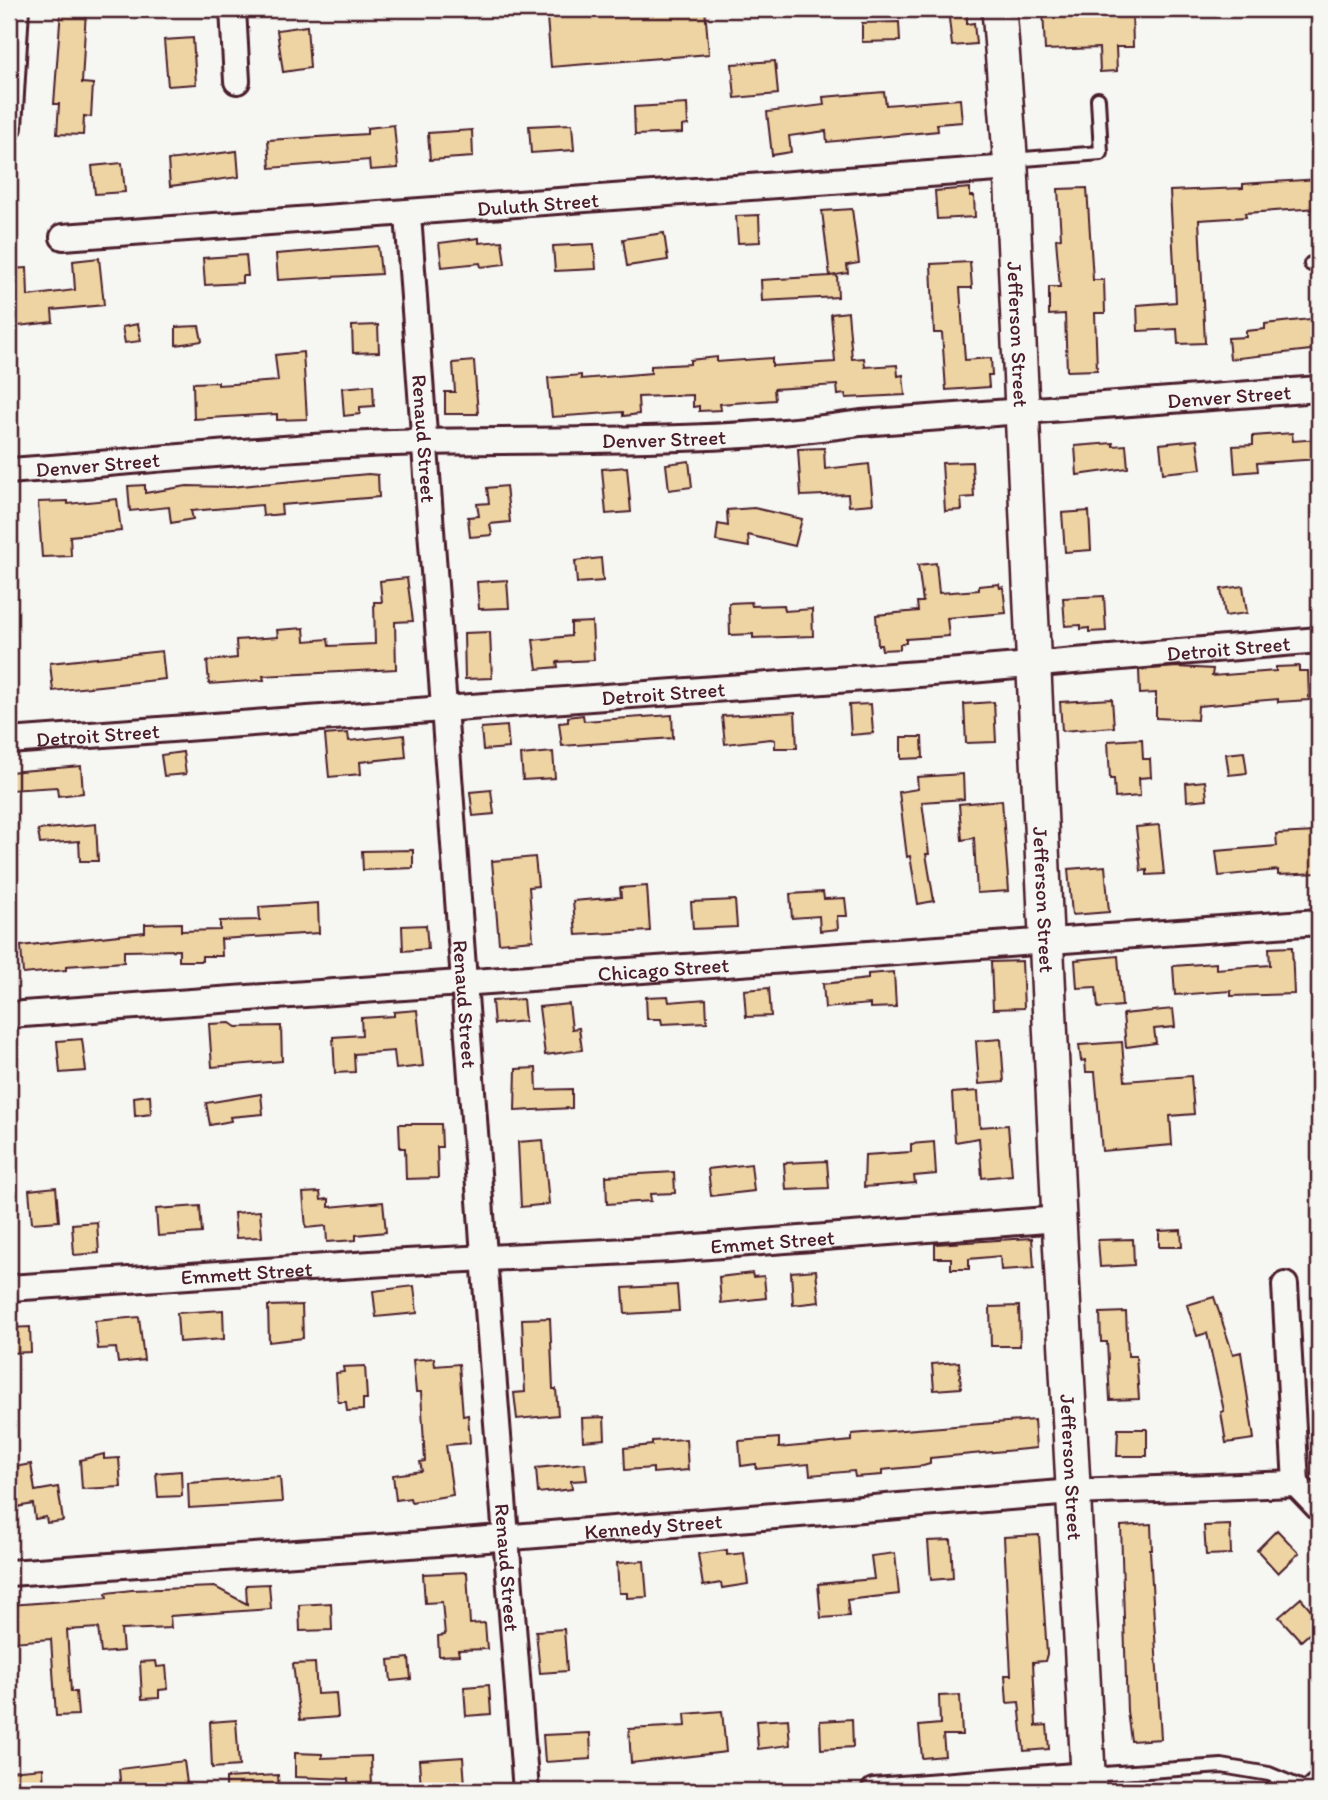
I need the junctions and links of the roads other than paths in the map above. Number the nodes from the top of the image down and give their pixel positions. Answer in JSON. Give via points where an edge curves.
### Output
{"nodes":[{"id":1,"x":16,"y":9,"type":"edge"},
{"id":2,"x":233,"y":9,"type":"edge"},
{"id":3,"x":999,"y":9,"type":"edge"},
{"id":4,"x":237,"y":82,"type":"dead end"},
{"id":5,"x":1098,"y":99,"type":"dead end"},
{"id":6,"x":10,"y":127,"type":"edge"},
{"id":7,"x":1011,"y":164,"type":"junction"},
{"id":8,"x":408,"y":215,"type":"junction"},
{"id":9,"x":63,"y":237,"type":"dead end"},
{"id":10,"x":1319,"y":389,"type":"edge"},
{"id":11,"x":1022,"y":414,"type":"junction"},
{"id":12,"x":425,"y":442,"type":"junction"},
{"id":13,"x":9,"y":471,"type":"edge"},
{"id":14,"x":1319,"y":640,"type":"edge"},
{"id":15,"x":1033,"y":663,"type":"junction"},
{"id":16,"x":443,"y":707,"type":"junction"},
{"id":17,"x":9,"y":741,"type":"edge"},
{"id":18,"x":1319,"y":922,"type":"edge"},
{"id":19,"x":1046,"y":941,"type":"junction"},
{"id":20,"x":466,"y":981,"type":"junction"},
{"id":21,"x":9,"y":1015,"type":"edge"},
{"id":22,"x":1059,"y":1219,"type":"junction"},
{"id":23,"x":485,"y":1259,"type":"junction"},
{"id":24,"x":1285,"y":1285,"type":"dead end"},
{"id":25,"x":9,"y":1288,"type":"edge"},
{"id":26,"x":1296,"y":1485,"type":"junction"},
{"id":27,"x":1073,"y":1492,"type":"junction"},
{"id":28,"x":1319,"y":1508,"type":"edge"},
{"id":29,"x":505,"y":1537,"type":"junction"},
{"id":30,"x":9,"y":1573,"type":"edge"},
{"id":31,"x":1319,"y":1777,"type":"edge"},
{"id":32,"x":1089,"y":1783,"type":"edge"},
{"id":33,"x":1309,"y":1789,"type":"edge"},
{"id":34,"x":526,"y":1791,"type":"edge"},
{"id":35,"x":874,"y":1791,"type":"edge"}],
"edges":[{"from":1,"to":6,"type":"street"},
{"from":2,"to":4,"type":"street"},
{"from":3,"to":7,"type":"street","name":"Jefferson Street"},
{"from":5,"to":7,"type":"lane","via":[[1101,153]]},
{"from":7,"to":8,"type":"street","name":"Duluth Street"},
{"from":7,"to":11,"type":"street","name":"Jefferson Street"},
{"from":8,"to":9,"type":"street","name":"Duluth Street"},
{"from":8,"to":12,"type":"street","name":"Renaud Street"},
{"from":10,"to":11,"type":"street","name":"Denver Street"},
{"from":11,"to":12,"type":"street","name":"Denver Street","via":[[639,442]]},
{"from":11,"to":15,"type":"street","name":"Jefferson Street"},
{"from":12,"to":13,"type":"street","name":"Denver Street"},
{"from":12,"to":16,"type":"street","name":"Renaud Street"},
{"from":14,"to":15,"type":"street","name":"Detroit Street"},
{"from":15,"to":16,"type":"street","name":"Detroit Street"},
{"from":15,"to":19,"type":"street","name":"Jefferson Street"},
{"from":16,"to":17,"type":"street","name":"Detroit Street"},
{"from":16,"to":20,"type":"street","name":"Renaud Street"},
{"from":18,"to":19,"type":"street","name":"Chicago Street"},
{"from":19,"to":20,"type":"street","name":"Chicago Street"},
{"from":19,"to":22,"type":"street","name":"Jefferson Street"},
{"from":20,"to":21,"type":"street","name":"Chicago Street"},
{"from":20,"to":23,"type":"street","name":"Renaud Street"},
{"from":22,"to":23,"type":"street","name":"Emmet Street","via":[[670,1250]]},
{"from":22,"to":27,"type":"street","name":"Jefferson Street"},
{"from":23,"to":25,"type":"street","name":"Emmett Street"},
{"from":23,"to":29,"type":"street","name":"Renaud Street"},
{"from":24,"to":26,"type":"street"},
{"from":26,"to":27,"type":"street","name":"Kennedy Street"},
{"from":26,"to":28,"type":"street"},
{"from":27,"to":29,"type":"street","name":"Kennedy Street"},
{"from":27,"to":32,"type":"street","name":"Jefferson Street"},
{"from":29,"to":30,"type":"street","name":"Kennedy Street"},
{"from":29,"to":34,"type":"street","name":"Renaud Street"},
{"from":31,"to":33,"type":"lane"},
{"from":32,"to":33,"type":"lane","via":[[1222,1766],[1269,1774]]},
{"from":32,"to":35,"type":"street"}]}
